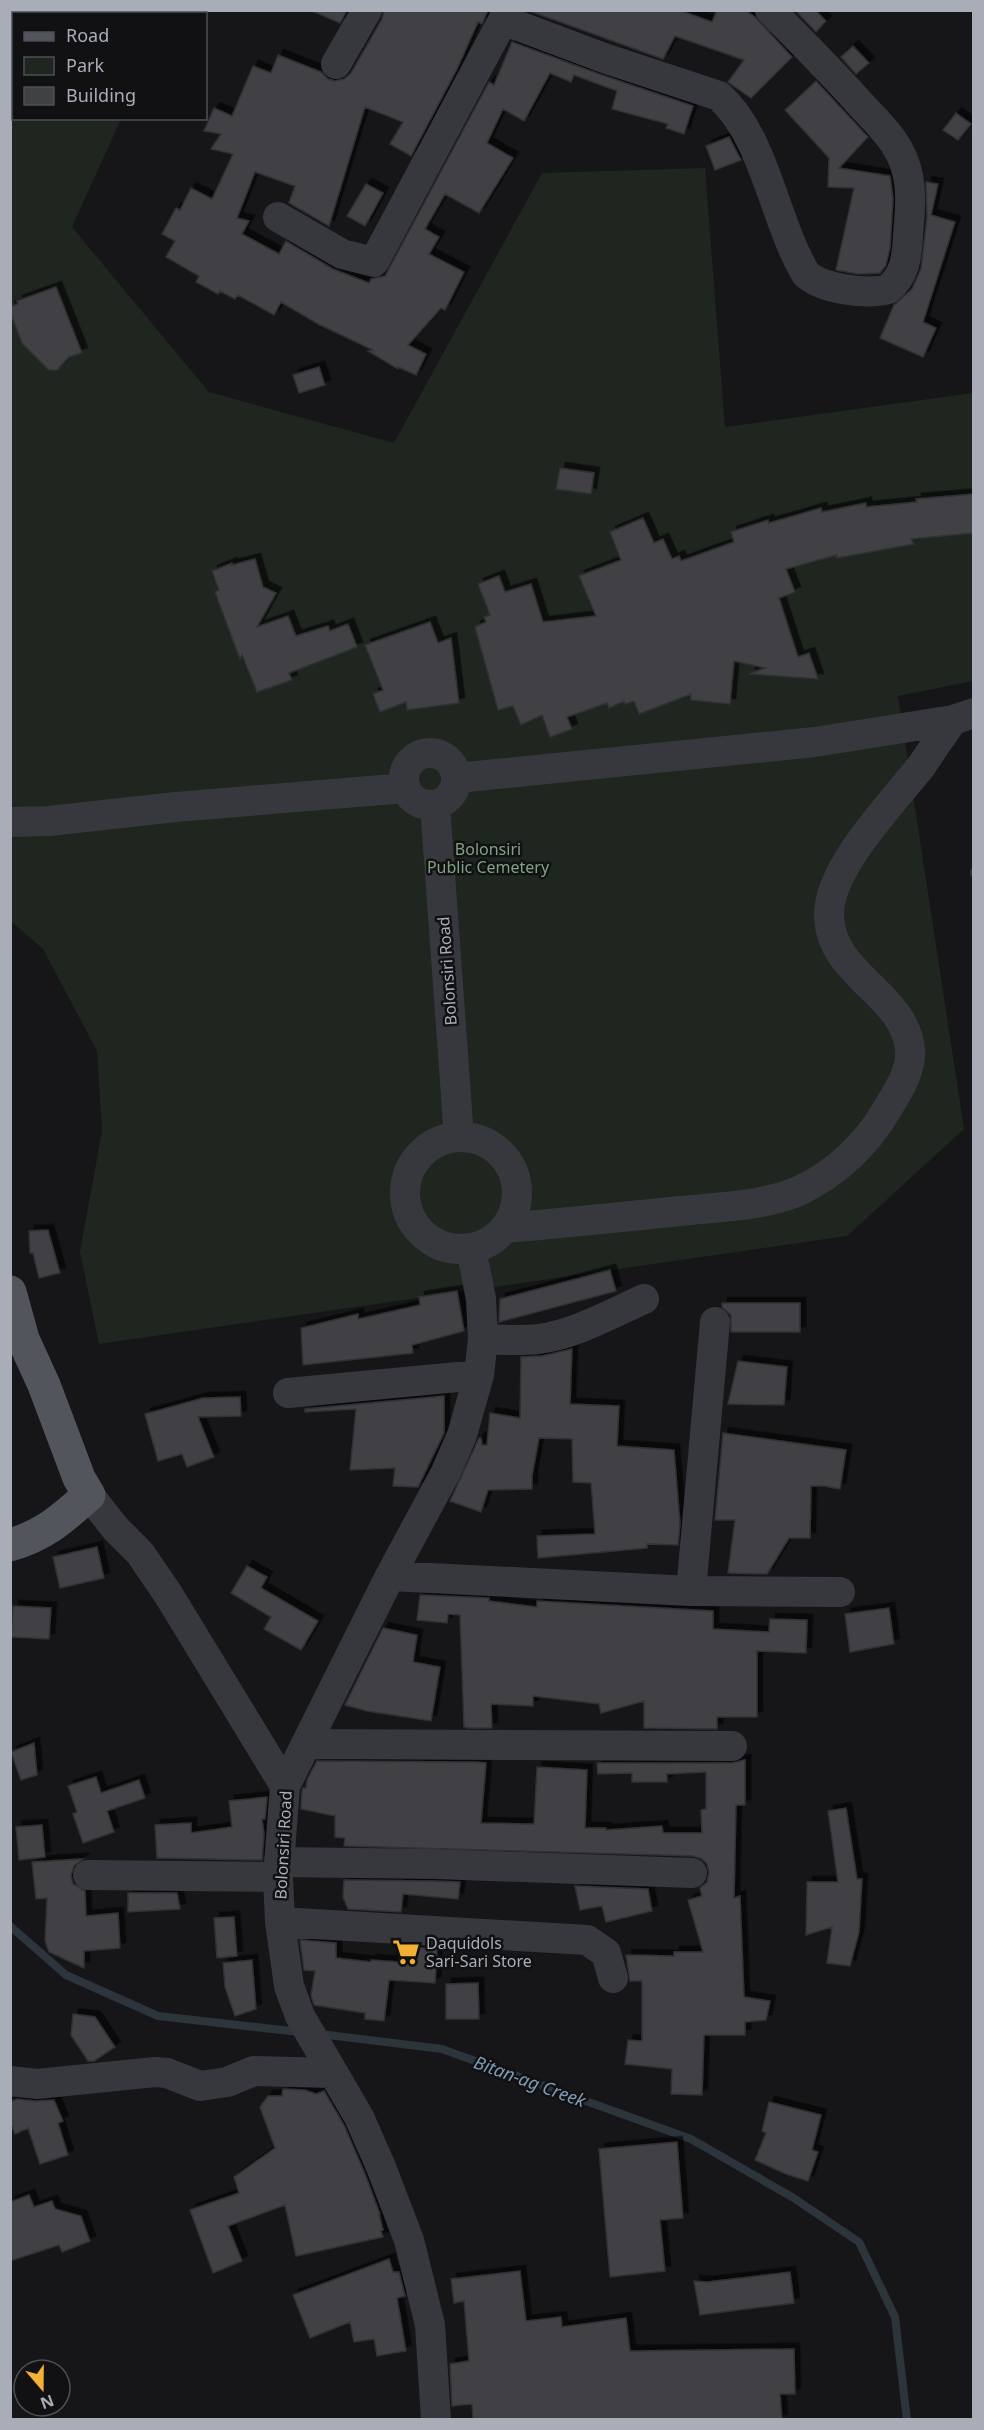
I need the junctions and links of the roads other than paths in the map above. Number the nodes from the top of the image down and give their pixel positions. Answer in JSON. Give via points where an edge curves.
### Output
{"nodes":[{"id":1,"x":367,"y":10,"type":"edge"},
{"id":2,"x":770,"y":10,"type":"edge"},
{"id":3,"x":505,"y":15,"type":"edge"},
{"id":4,"x":336,"y":64,"type":"dead end"},
{"id":5,"x":278,"y":217,"type":"dead end"},
{"id":6,"x":963,"y":717,"type":"edge"},
{"id":7,"x":457,"y":778,"type":"junction"},
{"id":8,"x":406,"y":788,"type":"junction"},
{"id":9,"x":435,"y":805,"type":"junction"},
{"id":10,"x":10,"y":822,"type":"edge"},
{"id":11,"x":459,"y":1137,"type":"junction"},
{"id":12,"x":505,"y":1228,"type":"junction"},
{"id":13,"x":471,"y":1248,"type":"junction"},
{"id":14,"x":10,"y":1292,"type":"edge"},
{"id":15,"x":644,"y":1299,"type":"dead end"},
{"id":16,"x":715,"y":1322,"type":"dead end"},
{"id":17,"x":483,"y":1339,"type":"junction"},
{"id":18,"x":479,"y":1375,"type":"junction"},
{"id":19,"x":288,"y":1393,"type":"dead end"},
{"id":20,"x":89,"y":1495,"type":"junction"},
{"id":21,"x":10,"y":1545,"type":"edge"},
{"id":22,"x":390,"y":1576,"type":"junction"},
{"id":23,"x":691,"y":1591,"type":"junction"},
{"id":24,"x":840,"y":1592,"type":"dead end"},
{"id":25,"x":306,"y":1744,"type":"junction"},
{"id":26,"x":732,"y":1746,"type":"dead end"},
{"id":27,"x":285,"y":1786,"type":"junction"},
{"id":28,"x":279,"y":1870,"type":"junction"},
{"id":29,"x":692,"y":1873,"type":"dead end"},
{"id":30,"x":88,"y":1875,"type":"dead end"},
{"id":31,"x":280,"y":1922,"type":"junction"},
{"id":32,"x":613,"y":1978,"type":"dead end"},
{"id":33,"x":329,"y":2065,"type":"junction"},
{"id":34,"x":10,"y":2081,"type":"edge"},
{"id":35,"x":436,"y":2420,"type":"edge"}],
"edges":[{"from":1,"to":4,"type":"street"},
{"from":2,"to":3,"type":"street","via":[[884,129],[905,163],[910,197],[908,238],[902,276],[888,289],[864,292],[820,283],[806,274],[744,129],[732,107],[719,96],[604,58]]},
{"from":3,"to":5,"type":"street","via":[[374,262],[342,254]]},
{"from":6,"to":7,"type":"street","via":[[816,742]]},
{"from":6,"to":12,"type":"street","via":[[865,835],[838,879],[829,912],[832,938],[847,964],[903,1024],[910,1050],[903,1084],[875,1128],[838,1168],[799,1191],[752,1204]]},
{"from":7,"to":8,"type":"street","via":[[451,762],[426,753],[417,756],[405,770]]},
{"from":7,"to":9,"type":"street","via":[[451,796]]},
{"from":8,"to":9,"type":"street","via":[[417,802]]},
{"from":8,"to":10,"type":"street"},
{"from":9,"to":11,"type":"street","name":"Bolonsiri Road"},
{"from":11,"to":12,"type":"street","via":[[490,1145],[511,1168],[517,1200]]},
{"from":11,"to":13,"type":"street","via":[[429,1148],[418,1159],[405,1188],[406,1203],[411,1218],[432,1241],[447,1247]]},
{"from":12,"to":13,"type":"street","via":[[493,1239]]},
{"from":13,"to":17,"type":"street","name":"Bolonsiri Road","via":[[481,1299]]},
{"from":14,"to":20,"type":"main road","via":[[23,1339]]},
{"from":15,"to":17,"type":"street","via":[[542,1338]]},
{"from":16,"to":23,"type":"street"},
{"from":17,"to":18,"type":"street","name":"Bolonsiri Road"},
{"from":18,"to":19,"type":"street"},
{"from":18,"to":22,"type":"street","name":"Bolonsiri Road","via":[[462,1435],[446,1472]]},
{"from":20,"to":21,"type":"main road","via":[[53,1527]]},
{"from":20,"to":27,"type":"street","via":[[140,1553],[168,1594]]},
{"from":22,"to":23,"type":"street"},
{"from":22,"to":25,"type":"street","name":"Bolonsiri Road"},
{"from":23,"to":24,"type":"street"},
{"from":25,"to":26,"type":"street"},
{"from":25,"to":27,"type":"street","name":"Bolonsiri Road"},
{"from":27,"to":28,"type":"street","name":"Bolonsiri Road"},
{"from":28,"to":29,"type":"street","via":[[434,1864]]},
{"from":28,"to":30,"type":"street","via":[[158,1877]]},
{"from":28,"to":31,"type":"street","name":"Bolonsiri Road"},
{"from":31,"to":32,"type":"street","via":[[587,1940],[606,1953]]},
{"from":31,"to":33,"type":"street","name":"Bolonsiri Road","via":[[289,1986],[300,2016]]},
{"from":33,"to":34,"type":"street","via":[[254,2071],[227,2082],[200,2086],[155,2072],[38,2084]]},
{"from":33,"to":35,"type":"street","name":"Bolonsiri Road","via":[[363,2127],[409,2240],[430,2325]]}]}
